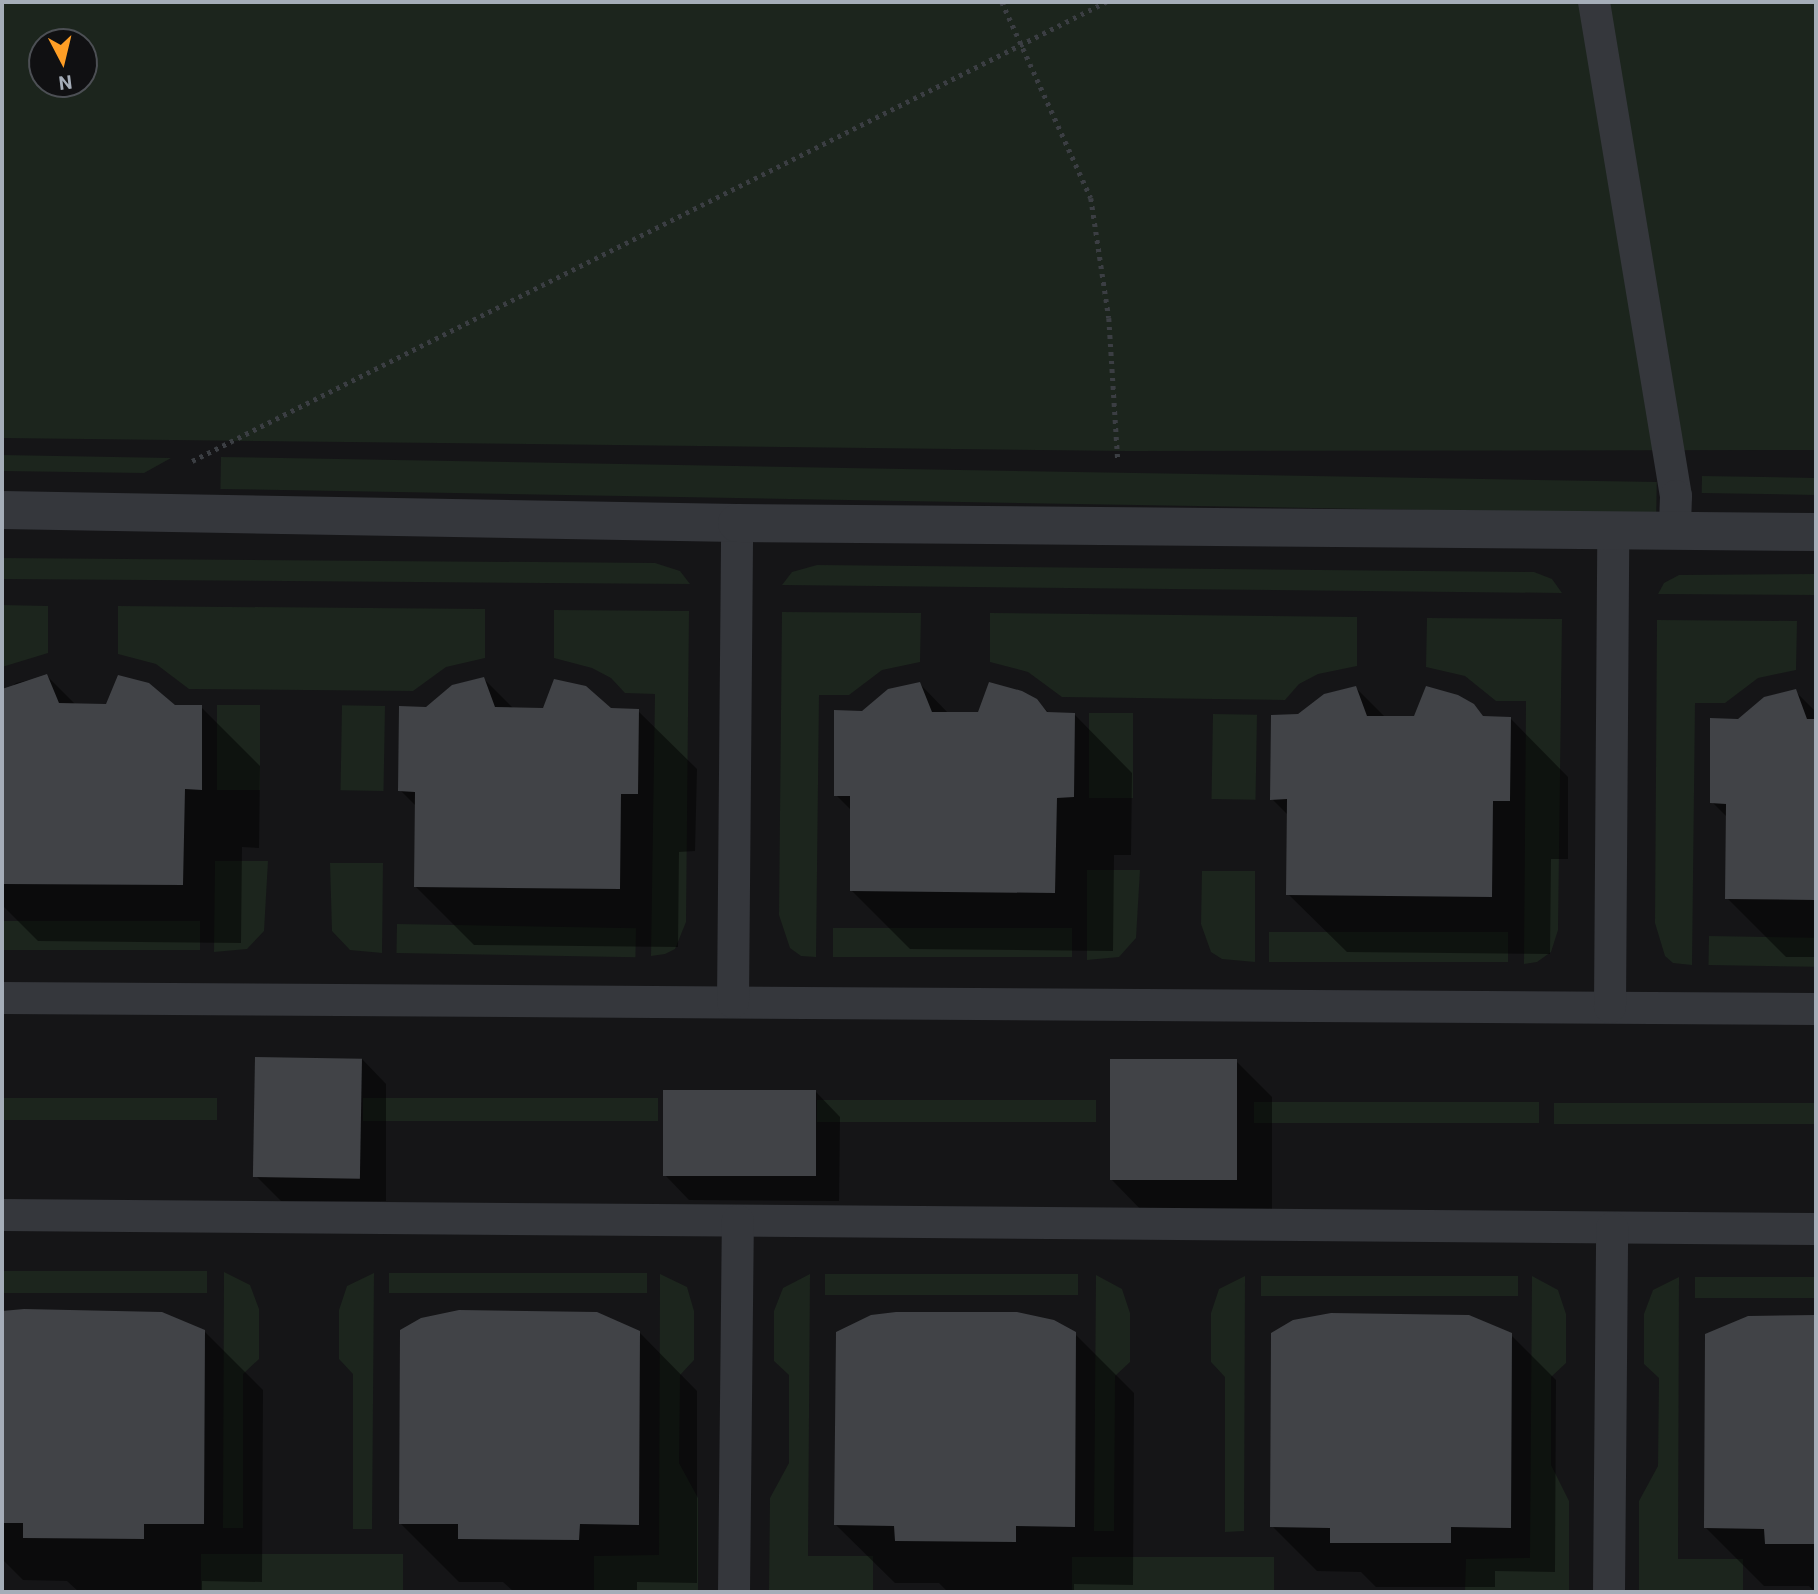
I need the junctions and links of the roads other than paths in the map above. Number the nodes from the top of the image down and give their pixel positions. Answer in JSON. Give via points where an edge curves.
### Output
{"nodes":[{"id":1,"x":1594,"y":2,"type":"edge"},
{"id":2,"x":2,"y":510,"type":"edge"},
{"id":3,"x":737,"y":523,"type":"junction"},
{"id":4,"x":1613,"y":530,"type":"junction"},
{"id":5,"x":1675,"y":530,"type":"junction"},
{"id":6,"x":1816,"y":532,"type":"edge"},
{"id":7,"x":2,"y":998,"type":"edge"},
{"id":8,"x":733,"y":1002,"type":"junction"},
{"id":9,"x":1610,"y":1007,"type":"junction"},
{"id":10,"x":1816,"y":1009,"type":"edge"},
{"id":11,"x":2,"y":1215,"type":"edge"},
{"id":12,"x":738,"y":1221,"type":"junction"},
{"id":13,"x":1612,"y":1228,"type":"junction"},
{"id":14,"x":1816,"y":1229,"type":"edge"},
{"id":15,"x":734,"y":1592,"type":"edge"},
{"id":16,"x":1609,"y":1592,"type":"edge"}],
"edges":[{"from":1,"to":5,"type":"lane","via":[[1676,496]]},
{"from":2,"to":3,"type":"street"},
{"from":3,"to":4,"type":"street"},
{"from":3,"to":8,"type":"lane"},
{"from":4,"to":5,"type":"street"},
{"from":4,"to":9,"type":"lane"},
{"from":5,"to":6,"type":"street"},
{"from":7,"to":8,"type":"lane"},
{"from":8,"to":9,"type":"lane"},
{"from":9,"to":10,"type":"lane"},
{"from":11,"to":12,"type":"lane"},
{"from":12,"to":13,"type":"lane"},
{"from":12,"to":15,"type":"lane"},
{"from":13,"to":14,"type":"lane"},
{"from":13,"to":16,"type":"lane"}]}
